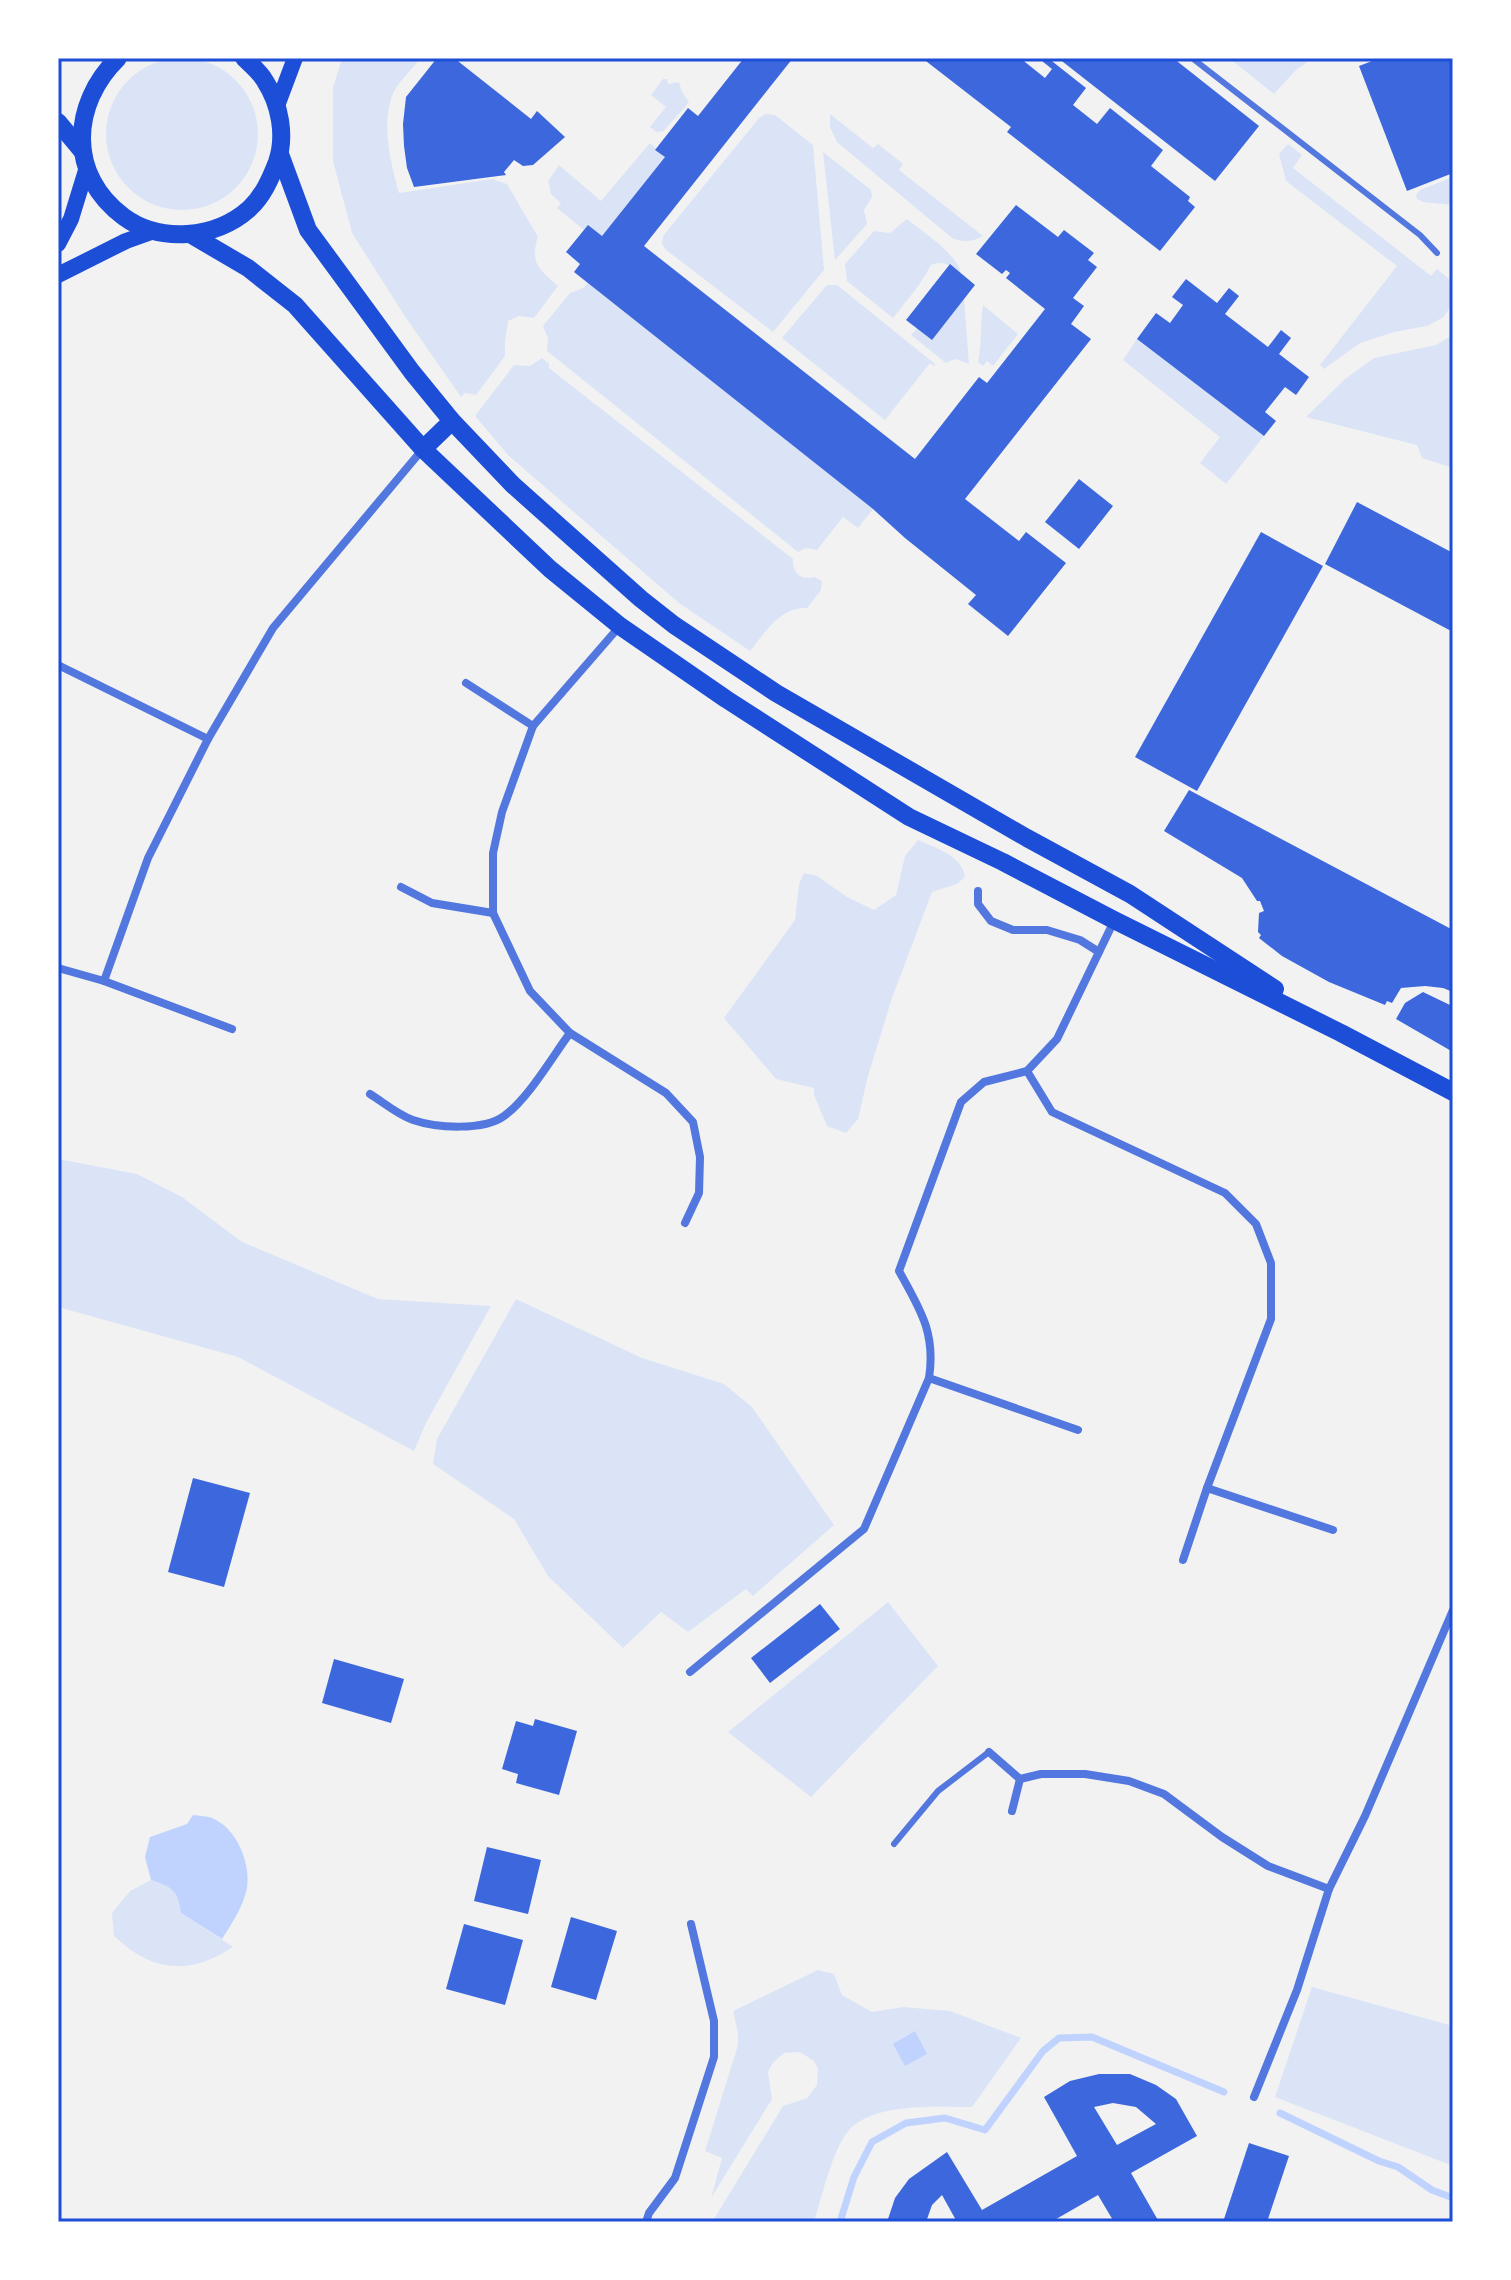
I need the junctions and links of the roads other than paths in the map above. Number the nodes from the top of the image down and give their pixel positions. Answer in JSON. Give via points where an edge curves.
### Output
{"nodes":[{"id":1,"x":118,"y":58,"type":"edge"},
{"id":2,"x":244,"y":58,"type":"edge"},
{"id":3,"x":295,"y":58,"type":"edge"},
{"id":4,"x":1192,"y":58,"type":"edge"},
{"id":5,"x":277,"y":106,"type":"junction"},
{"id":6,"x":58,"y":122,"type":"edge"},
{"id":7,"x":280,"y":154,"type":"junction"},
{"id":8,"x":85,"y":160,"type":"junction"},
{"id":9,"x":154,"y":231,"type":"junction"},
{"id":10,"x":190,"y":234,"type":"junction"},
{"id":11,"x":58,"y":244,"type":"edge"},
{"id":12,"x":1437,"y":253,"type":"dead end"},
{"id":13,"x":58,"y":275,"type":"edge"},
{"id":14,"x":452,"y":421,"type":"junction"},
{"id":15,"x":423,"y":449,"type":"junction"},
{"id":16,"x":641,"y":599,"type":"junction"},
{"id":17,"x":620,"y":626,"type":"junction"},
{"id":18,"x":58,"y":665,"type":"edge"},
{"id":19,"x":744,"y":673,"type":"junction"},
{"id":20,"x":466,"y":683,"type":"dead end"},
{"id":21,"x":726,"y":699,"type":"junction"},
{"id":22,"x":533,"y":726,"type":"junction"},
{"id":23,"x":208,"y":739,"type":"junction"},
{"id":24,"x":401,"y":887,"type":"dead end"},
{"id":25,"x":978,"y":891,"type":"dead end"},
{"id":26,"x":1130,"y":894,"type":"junction"},
{"id":27,"x":493,"y":913,"type":"junction"},
{"id":28,"x":1114,"y":920,"type":"junction"},
{"id":29,"x":1099,"y":952,"type":"junction"},
{"id":30,"x":58,"y":968,"type":"edge"},
{"id":31,"x":104,"y":981,"type":"junction"},
{"id":32,"x":232,"y":1029,"type":"dead end"},
{"id":33,"x":570,"y":1033,"type":"junction"},
{"id":34,"x":1341,"y":1033,"type":"junction"},
{"id":35,"x":1027,"y":1071,"type":"junction"},
{"id":36,"x":1453,"y":1092,"type":"edge"},
{"id":37,"x":370,"y":1094,"type":"dead end"},
{"id":38,"x":685,"y":1223,"type":"dead end"},
{"id":39,"x":929,"y":1378,"type":"junction"},
{"id":40,"x":1078,"y":1430,"type":"dead end"},
{"id":41,"x":1207,"y":1488,"type":"junction"},
{"id":42,"x":1333,"y":1530,"type":"dead end"},
{"id":43,"x":1183,"y":1560,"type":"dead end"},
{"id":44,"x":1453,"y":1610,"type":"edge"},
{"id":45,"x":690,"y":1672,"type":"dead end"},
{"id":46,"x":989,"y":1752,"type":"joint"},
{"id":47,"x":1020,"y":1779,"type":"junction"},
{"id":48,"x":1012,"y":1811,"type":"dead end"},
{"id":49,"x":894,"y":1844,"type":"dead end"},
{"id":50,"x":1329,"y":1889,"type":"junction"},
{"id":51,"x":691,"y":1924,"type":"dead end"},
{"id":52,"x":1254,"y":2097,"type":"dead end"},
{"id":53,"x":646,"y":2222,"type":"edge"}],
"edges":[{"from":1,"to":8,"type":"main road","via":[[97,81],[85,108]]},
{"from":2,"to":5,"type":"main road","via":[[264,79]]},
{"from":3,"to":5,"type":"main road"},
{"from":4,"to":12,"type":"lane"},
{"from":5,"to":7,"type":"main road"},
{"from":6,"to":8,"type":"main road"},
{"from":7,"to":10,"type":"main road","via":[[269,184],[249,209],[221,227]]},
{"from":7,"to":14,"type":"main road","via":[[308,230]]},
{"from":8,"to":9,"type":"main road","via":[[102,195],[125,218]]},
{"from":8,"to":11,"type":"main road","via":[[71,219]]},
{"from":9,"to":10,"type":"main road"},
{"from":9,"to":13,"type":"main road"},
{"from":10,"to":15,"type":"main road","via":[[248,268],[295,305]]},
{"from":14,"to":15,"type":"main road"},
{"from":14,"to":16,"type":"main road","via":[[513,485]]},
{"from":15,"to":17,"type":"main road","via":[[550,569]]},
{"from":15,"to":23,"type":"street","via":[[273,628]]},
{"from":16,"to":17,"type":"main road"},
{"from":16,"to":19,"type":"main road"},
{"from":17,"to":21,"type":"main road"},
{"from":17,"to":22,"type":"street"},
{"from":18,"to":23,"type":"street"},
{"from":19,"to":21,"type":"main road"},
{"from":19,"to":26,"type":"main road"},
{"from":20,"to":22,"type":"street"},
{"from":21,"to":28,"type":"main road","via":[[909,817]]},
{"from":22,"to":27,"type":"street","via":[[493,853]]},
{"from":23,"to":31,"type":"street","via":[[148,858]]},
{"from":24,"to":27,"type":"street","via":[[432,903]]},
{"from":25,"to":29,"type":"street","via":[[978,904],[991,921],[1013,930],[1047,930]]},
{"from":26,"to":28,"type":"main road"},
{"from":26,"to":34,"type":"main road"},
{"from":27,"to":33,"type":"street","via":[[530,991]]},
{"from":28,"to":29,"type":"street"},
{"from":28,"to":34,"type":"main road"},
{"from":29,"to":35,"type":"street","via":[[1057,1039]]},
{"from":30,"to":31,"type":"street"},
{"from":31,"to":32,"type":"street"},
{"from":33,"to":37,"type":"street","via":[[518,1104],[486,1125],[412,1120]]},
{"from":33,"to":38,"type":"street","via":[[666,1093],[693,1122],[700,1157],[699,1193]]},
{"from":34,"to":36,"type":"main road"},
{"from":35,"to":39,"type":"street","via":[[984,1082],[961,1102],[899,1271],[925,1318],[932,1359]]},
{"from":35,"to":41,"type":"street","via":[[1052,1112],[1225,1193],[1256,1224],[1271,1263],[1271,1319]]},
{"from":39,"to":40,"type":"street"},
{"from":39,"to":45,"type":"street","via":[[864,1529]]},
{"from":41,"to":42,"type":"street"},
{"from":41,"to":43,"type":"street"},
{"from":44,"to":50,"type":"street"},
{"from":46,"to":47,"type":"street"},
{"from":46,"to":49,"type":"lane","via":[[938,1791]]},
{"from":47,"to":48,"type":"street"},
{"from":47,"to":50,"type":"street","via":[[1085,1774],[1129,1781],[1164,1794],[1268,1866]]},
{"from":50,"to":52,"type":"street","via":[[1297,1990]]},
{"from":51,"to":53,"type":"street","via":[[714,2021],[714,2057],[675,2178]]}]}
